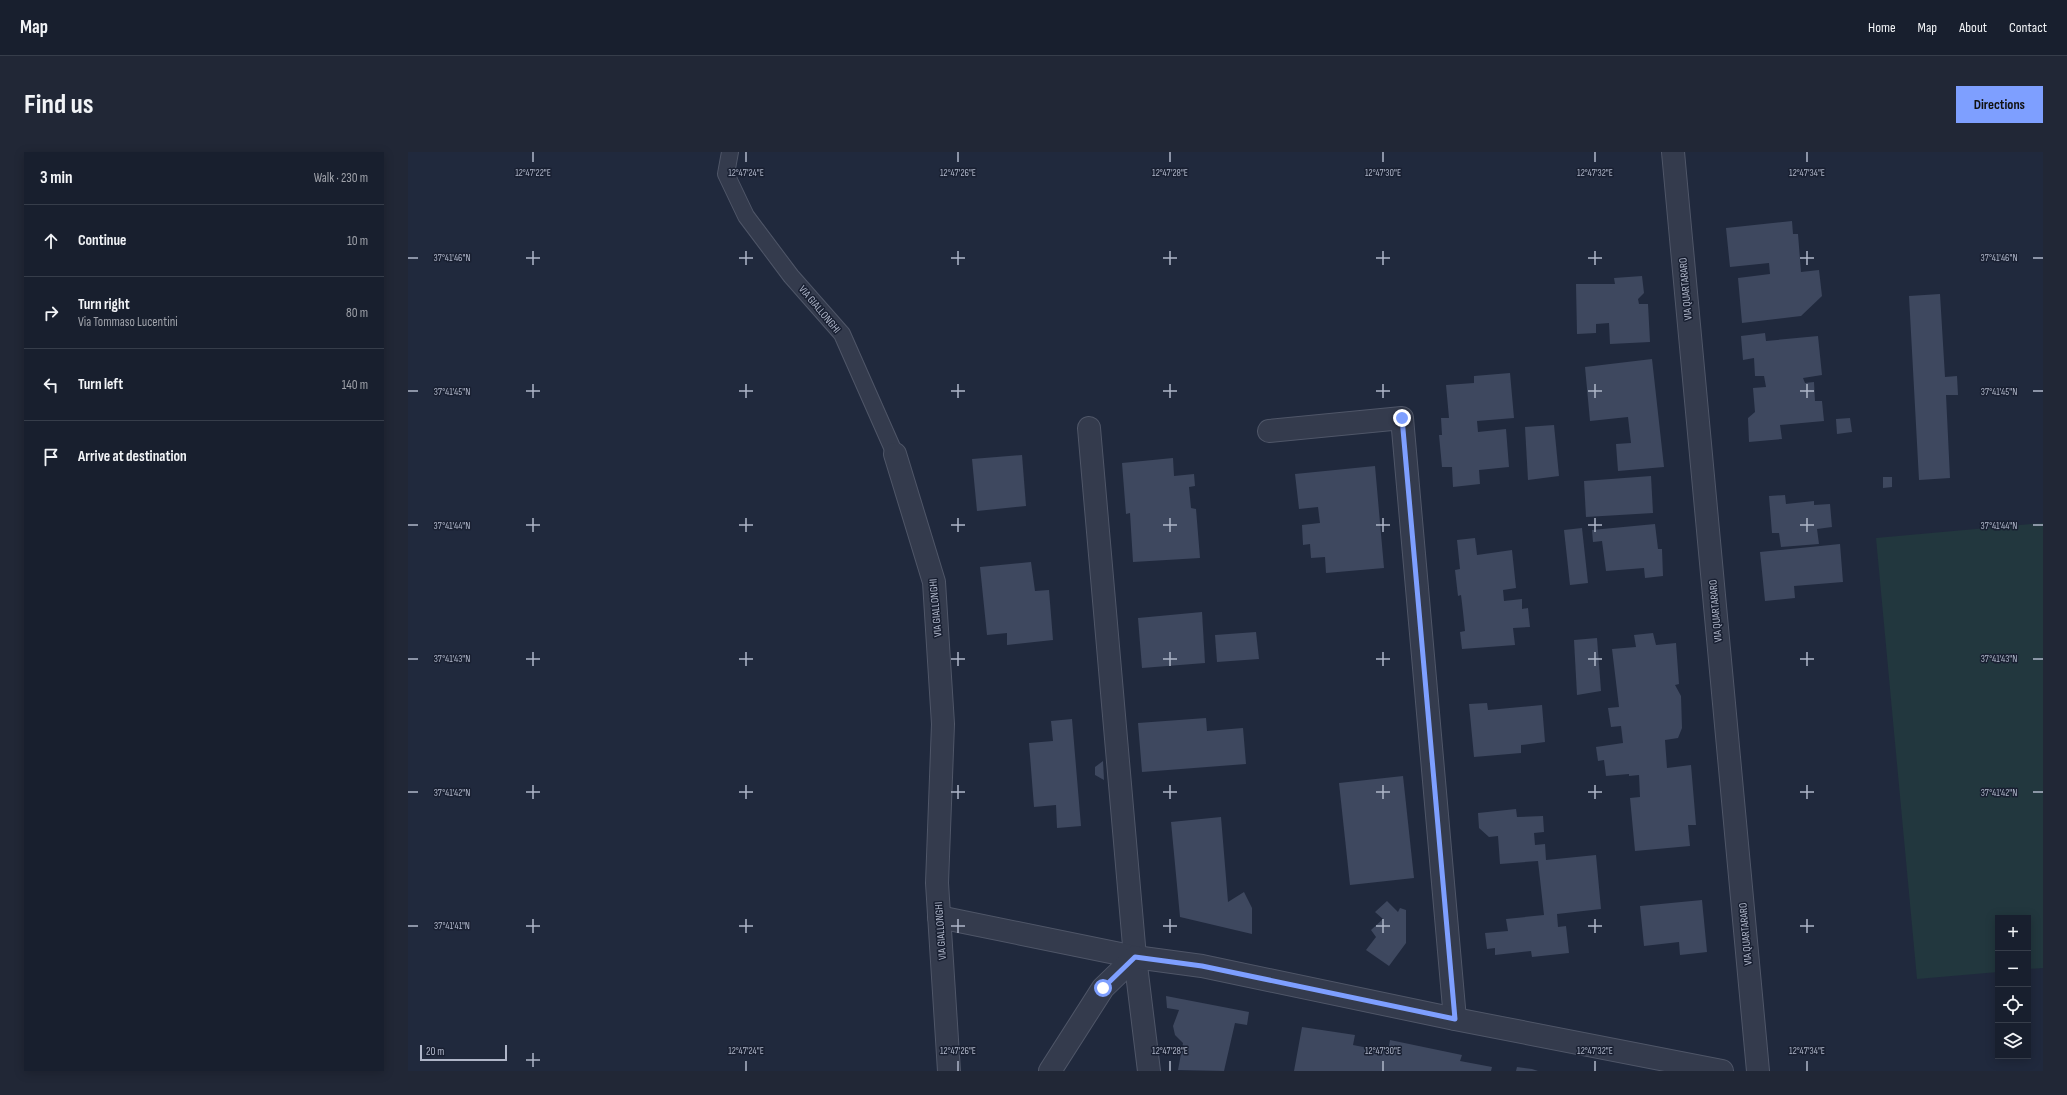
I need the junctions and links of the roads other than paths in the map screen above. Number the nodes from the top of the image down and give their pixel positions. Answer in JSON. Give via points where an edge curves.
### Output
{"nodes":[{"id":1,"x":730,"y":152,"type":"edge"},
{"id":2,"x":1673,"y":152,"type":"edge"},
{"id":3,"x":1089,"y":428,"type":"dead end"},
{"id":4,"x":1269,"y":432,"type":"dead end"},
{"id":5,"x":895,"y":454,"type":"joint"},
{"id":6,"x":939,"y":917,"type":"junction"},
{"id":7,"x":1135,"y":957,"type":"junction"},
{"id":8,"x":1455,"y":1019,"type":"junction"},
{"id":9,"x":949,"y":1071,"type":"edge"},
{"id":10,"x":1050,"y":1071,"type":"edge"},
{"id":11,"x":1149,"y":1071,"type":"edge"},
{"id":12,"x":1722,"y":1071,"type":"edge"},
{"id":13,"x":1758,"y":1071,"type":"edge"}],
"edges":[{"from":1,"to":5,"type":"lane","name":"VIA GIALLONGHI","via":[[726,174],[746,216],[791,276],[842,334]]},
{"from":2,"to":13,"type":"street","name":"VIA QUARTARARO"},
{"from":3,"to":7,"type":"street"},
{"from":4,"to":8,"type":"street","via":[[1402,418]]},
{"from":5,"to":6,"type":"street","name":"VIA GIALLONGHI","via":[[934,582],[943,724],[937,883]]},
{"from":6,"to":7,"type":"street"},
{"from":6,"to":9,"type":"street","name":"VIA GIALLONGHI"},
{"from":7,"to":8,"type":"street","via":[[1202,966]]},
{"from":7,"to":10,"type":"street","via":[[1103,988]]},
{"from":7,"to":11,"type":"street"},
{"from":8,"to":12,"type":"street"}]}
